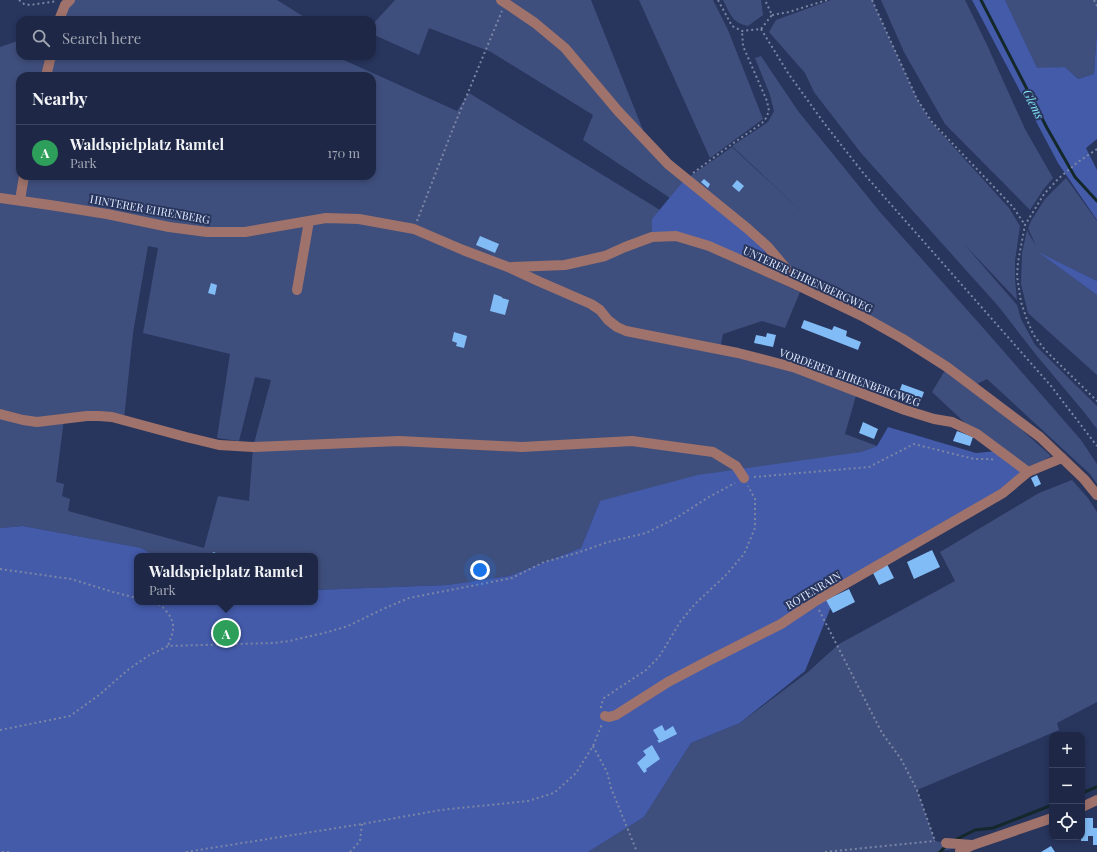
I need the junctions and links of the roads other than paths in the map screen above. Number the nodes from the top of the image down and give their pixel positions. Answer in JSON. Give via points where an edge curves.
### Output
{"nodes":[{"id":1,"x":70,"y":0,"type":"edge"},
{"id":2,"x":503,"y":2,"type":"edge"},
{"id":3,"x":61,"y":16,"type":"edge"},
{"id":4,"x":50,"y":60,"type":"edge"},
{"id":5,"x":47,"y":72,"type":"edge"},
{"id":6,"x":23,"y":180,"type":"edge"},
{"id":7,"x":0,"y":198,"type":"edge"},
{"id":8,"x":20,"y":200,"type":"junction"},
{"id":9,"x":308,"y":221,"type":"junction"},
{"id":10,"x":508,"y":267,"type":"junction"},
{"id":11,"x":798,"y":285,"type":"junction"},
{"id":12,"x":297,"y":290,"type":"dead end"},
{"id":13,"x":0,"y":414,"type":"edge"},
{"id":14,"x":1062,"y":458,"type":"junction"},
{"id":15,"x":1028,"y":472,"type":"junction"},
{"id":16,"x":744,"y":478,"type":"road end"},
{"id":17,"x":1097,"y":495,"type":"edge"},
{"id":18,"x":605,"y":716,"type":"road end"},
{"id":19,"x":1097,"y":800,"type":"edge"},
{"id":20,"x":1085,"y":806,"type":"edge"},
{"id":21,"x":1049,"y":819,"type":"edge"},
{"id":22,"x":946,"y":843,"type":"road end"},
{"id":23,"x":973,"y":845,"type":"junction"},
{"id":24,"x":960,"y":851,"type":"edge"}],
"edges":[{"from":1,"to":3,"type":"lane"},
{"from":2,"to":11,"type":"lane","via":[[535,23],[565,48],[618,111],[668,164],[768,247]]},
{"from":4,"to":5,"type":"lane"},
{"from":6,"to":8,"type":"lane"},
{"from":7,"to":8,"type":"lane","name":"HINTERER EHRENBERG"},
{"from":8,"to":9,"type":"lane","name":"HINTERER EHRENBERG","via":[[207,232],[245,232]]},
{"from":9,"to":10,"type":"lane","name":"HINTERER EHRENBERG","via":[[326,218],[359,219],[414,229]]},
{"from":9,"to":12,"type":"lane"},
{"from":10,"to":11,"type":"lane","name":"UNTERER EHRENBERGWEG","via":[[565,265],[605,256],[652,237],[676,236],[709,246]]},
{"from":10,"to":15,"type":"lane","name":"VORDERER EHRENBERGWEG","via":[[591,304],[617,327],[626,331],[738,353],[796,368],[905,410],[952,422],[977,434]]},
{"from":11,"to":14,"type":"lane","name":"UNTERER EHRENBERGWEG","via":[[862,316],[947,367],[1040,436]]},
{"from":13,"to":16,"type":"lane","via":[[37,422],[87,416],[112,417],[219,445],[253,447],[399,440],[522,447],[632,441],[713,452],[736,466]]},
{"from":14,"to":15,"type":"lane"},
{"from":14,"to":17,"type":"lane"},
{"from":15,"to":18,"type":"lane","name":"ROTENRAIN","via":[[1002,493],[814,602],[781,624],[668,682],[616,715]]},
{"from":19,"to":20,"type":"lane"},
{"from":21,"to":23,"type":"lane"},
{"from":22,"to":23,"type":"lane"},
{"from":23,"to":24,"type":"lane"}]}
